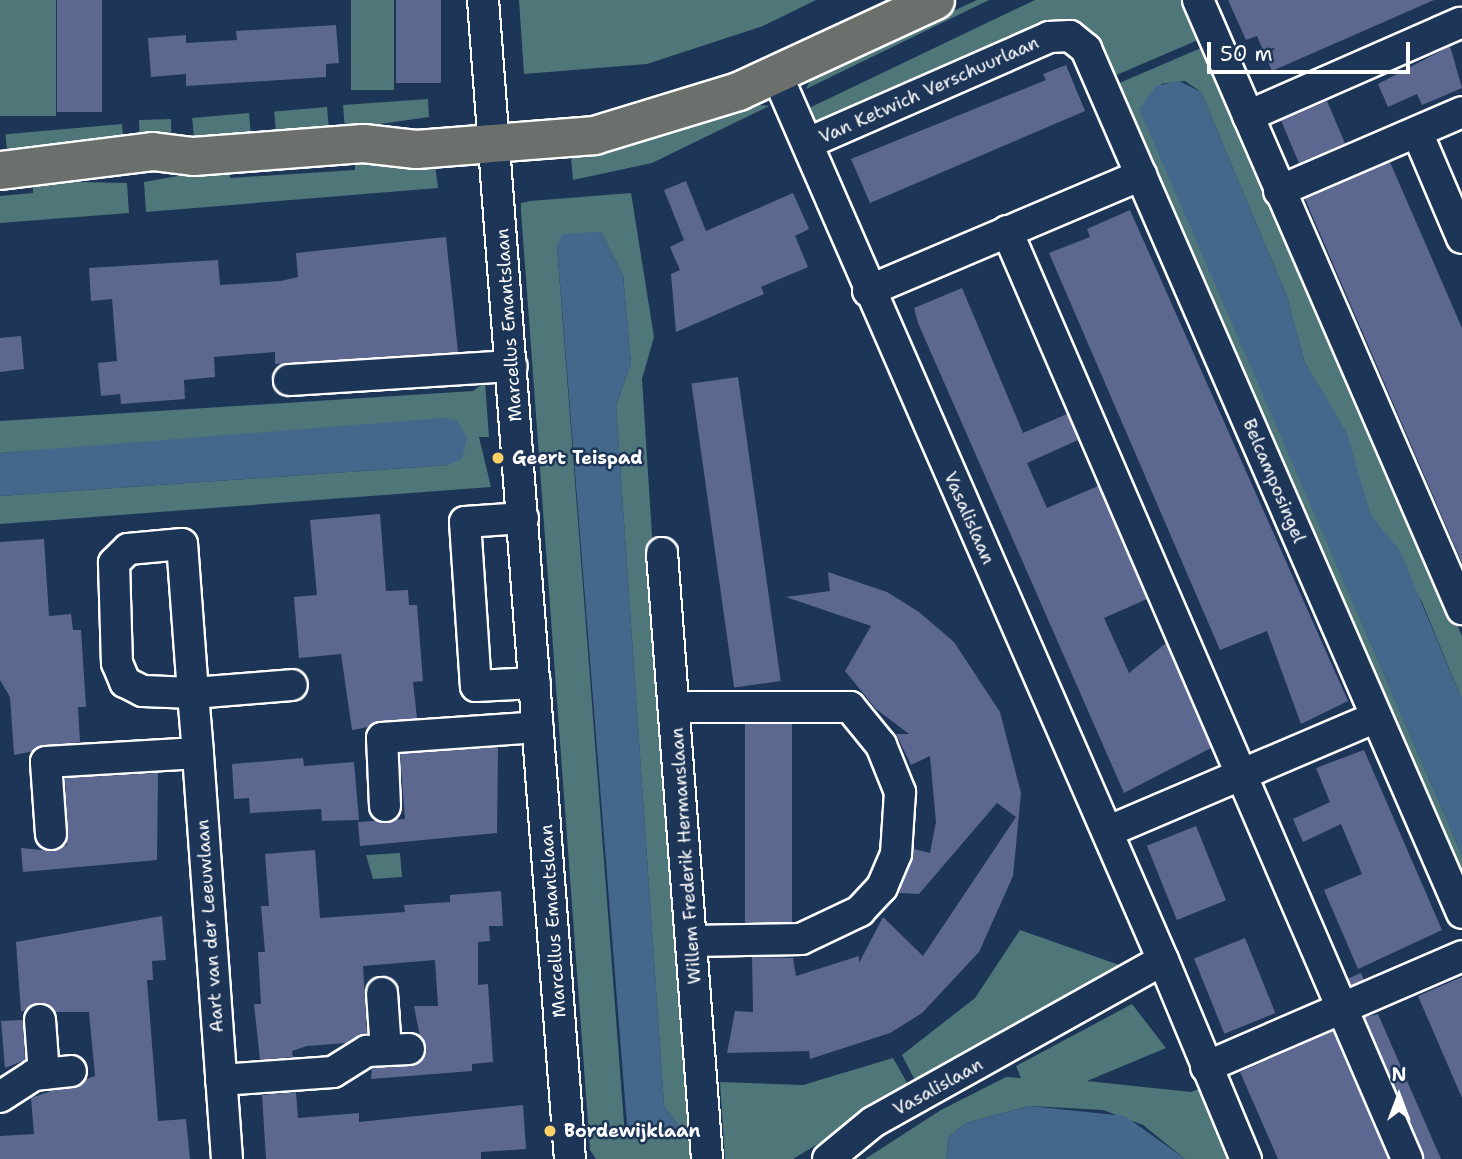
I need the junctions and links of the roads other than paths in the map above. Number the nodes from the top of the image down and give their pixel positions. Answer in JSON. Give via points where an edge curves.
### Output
{"nodes":[{"id":1,"x":483,"y":0,"type":"edge"},
{"id":2,"x":935,"y":0,"type":"edge"},
{"id":3,"x":1198,"y":0,"type":"edge"},
{"id":4,"x":1460,"y":23,"type":"dead end"},
{"id":5,"x":1086,"y":49,"type":"joint"},
{"id":6,"x":777,"y":75,"type":"junction"},
{"id":7,"x":1462,"y":113,"type":"edge"},
{"id":8,"x":1248,"y":116,"type":"junction"},
{"id":9,"x":494,"y":132,"type":"junction"},
{"id":10,"x":1417,"y":132,"type":"junction"},
{"id":11,"x":808,"y":143,"type":"junction"},
{"id":12,"x":0,"y":170,"type":"edge"},
{"id":13,"x":1142,"y":175,"type":"junction"},
{"id":14,"x":1279,"y":191,"type":"junction"},
{"id":15,"x":1007,"y":231,"type":"junction"},
{"id":16,"x":1462,"y":238,"type":"edge"},
{"id":17,"x":868,"y":291,"type":"junction"},
{"id":18,"x":512,"y":366,"type":"junction"},
{"id":19,"x":289,"y":380,"type":"dead end"},
{"id":20,"x":523,"y":518,"type":"junction"},
{"id":21,"x":662,"y":553,"type":"dead end"},
{"id":22,"x":1462,"y":609,"type":"edge"},
{"id":23,"x":535,"y":683,"type":"junction"},
{"id":24,"x":292,"y":685,"type":"dead end"},
{"id":25,"x":193,"y":693,"type":"junction"},
{"id":26,"x":674,"y":708,"type":"junction"},
{"id":27,"x":1376,"y":717,"type":"junction"},
{"id":28,"x":538,"y":727,"type":"junction"},
{"id":29,"x":198,"y":753,"type":"junction"},
{"id":30,"x":1238,"y":776,"type":"junction"},
{"id":31,"x":384,"y":806,"type":"dead end"},
{"id":32,"x":1108,"y":831,"type":"junction"},
{"id":33,"x":48,"y":834,"type":"dead end"},
{"id":34,"x":1462,"y":914,"type":"edge"},
{"id":35,"x":693,"y":942,"type":"junction"},
{"id":36,"x":1462,"y":956,"type":"edge"},
{"id":37,"x":1163,"y":960,"type":"junction"},
{"id":38,"x":382,"y":993,"type":"dead end"},
{"id":39,"x":1340,"y":1009,"type":"junction"},
{"id":40,"x":40,"y":1020,"type":"dead end"},
{"id":41,"x":1206,"y":1067,"type":"junction"},
{"id":42,"x":221,"y":1080,"type":"junction"},
{"id":43,"x":0,"y":1097,"type":"edge"},
{"id":44,"x":227,"y":1159,"type":"edge"},
{"id":45,"x":570,"y":1159,"type":"edge"},
{"id":46,"x":707,"y":1159,"type":"edge"},
{"id":47,"x":828,"y":1159,"type":"edge"},
{"id":48,"x":1246,"y":1159,"type":"edge"},
{"id":49,"x":1407,"y":1159,"type":"edge"}],
"edges":[{"from":1,"to":9,"type":"street","name":"Marcellus Emantslaan"},
{"from":2,"to":6,"type":"main road"},
{"from":3,"to":8,"type":"street"},
{"from":4,"to":8,"type":"street"},
{"from":5,"to":11,"type":"street","name":"Van Ketwich Verschuurlaan","via":[[1070,36],[1049,37]]},
{"from":5,"to":13,"type":"street","name":"Belcamposingel"},
{"from":6,"to":9,"type":"main road","via":[[650,116],[591,112]]},
{"from":6,"to":11,"type":"street","name":"Vasalislaan"},
{"from":7,"to":10,"type":"street"},
{"from":8,"to":14,"type":"street"},
{"from":9,"to":12,"type":"main road","via":[[415,127],[363,142],[193,156],[152,151],[51,159],[38,167]]},
{"from":9,"to":18,"type":"street","name":"Marcellus Emantslaan"},
{"from":10,"to":14,"type":"street"},
{"from":10,"to":16,"type":"street"},
{"from":11,"to":17,"type":"street","name":"Vasalislaan"},
{"from":13,"to":15,"type":"street"},
{"from":13,"to":27,"type":"street","name":"Belcamposingel"},
{"from":14,"to":22,"type":"street"},
{"from":15,"to":17,"type":"street"},
{"from":15,"to":30,"type":"street"},
{"from":17,"to":32,"type":"street","name":"Vasalislaan"},
{"from":18,"to":19,"type":"street"},
{"from":18,"to":20,"type":"street","name":"Marcellus Emantslaan"},
{"from":20,"to":23,"type":"street","name":"Marcellus Emantslaan"},
{"from":20,"to":23,"type":"street","via":[[465,522],[474,658],[477,686]]},
{"from":21,"to":26,"type":"street","name":"Willem Frederik Hermanslaan"},
{"from":23,"to":28,"type":"street","name":"Marcellus Emantslaan"},
{"from":24,"to":25,"type":"street"},
{"from":25,"to":25,"type":"street","name":"Aart van der Leeuwlaan","via":[[181,544],[128,549],[114,563],[111,586],[125,682],[143,691]]},
{"from":25,"to":29,"type":"street","name":"Aart van der Leeuwlaan"},
{"from":26,"to":35,"type":"street","name":"Willem Frederik Hermanslaan"},
{"from":26,"to":35,"type":"street","via":[[850,708],[881,745],[900,792],[896,854],[882,887],[860,912],[800,939]]},
{"from":27,"to":30,"type":"street"},
{"from":27,"to":34,"type":"street","name":"Belcamposingel"},
{"from":28,"to":31,"type":"street","via":[[382,738]]},
{"from":28,"to":45,"type":"street","name":"Marcellus Emantslaan"},
{"from":29,"to":33,"type":"street","via":[[46,762]]},
{"from":29,"to":42,"type":"street","name":"Aart van der Leeuwlaan"},
{"from":30,"to":32,"type":"street"},
{"from":30,"to":39,"type":"street"},
{"from":32,"to":37,"type":"street","name":"Vasalislaan"},
{"from":35,"to":46,"type":"street","name":"Willem Frederik Hermanslaan"},
{"from":36,"to":39,"type":"street"},
{"from":37,"to":41,"type":"street","name":"Vasalislaan"},
{"from":37,"to":47,"type":"street","name":"Vasalislaan","via":[[873,1122]]},
{"from":38,"to":42,"type":"street","via":[[398,1050],[367,1051],[333,1072]]},
{"from":39,"to":41,"type":"street"},
{"from":39,"to":49,"type":"street"},
{"from":40,"to":43,"type":"street","via":[[58,1072]]},
{"from":41,"to":48,"type":"street","name":"Vasalislaan"},
{"from":42,"to":44,"type":"street","name":"Aart van der Leeuwlaan"}]}
